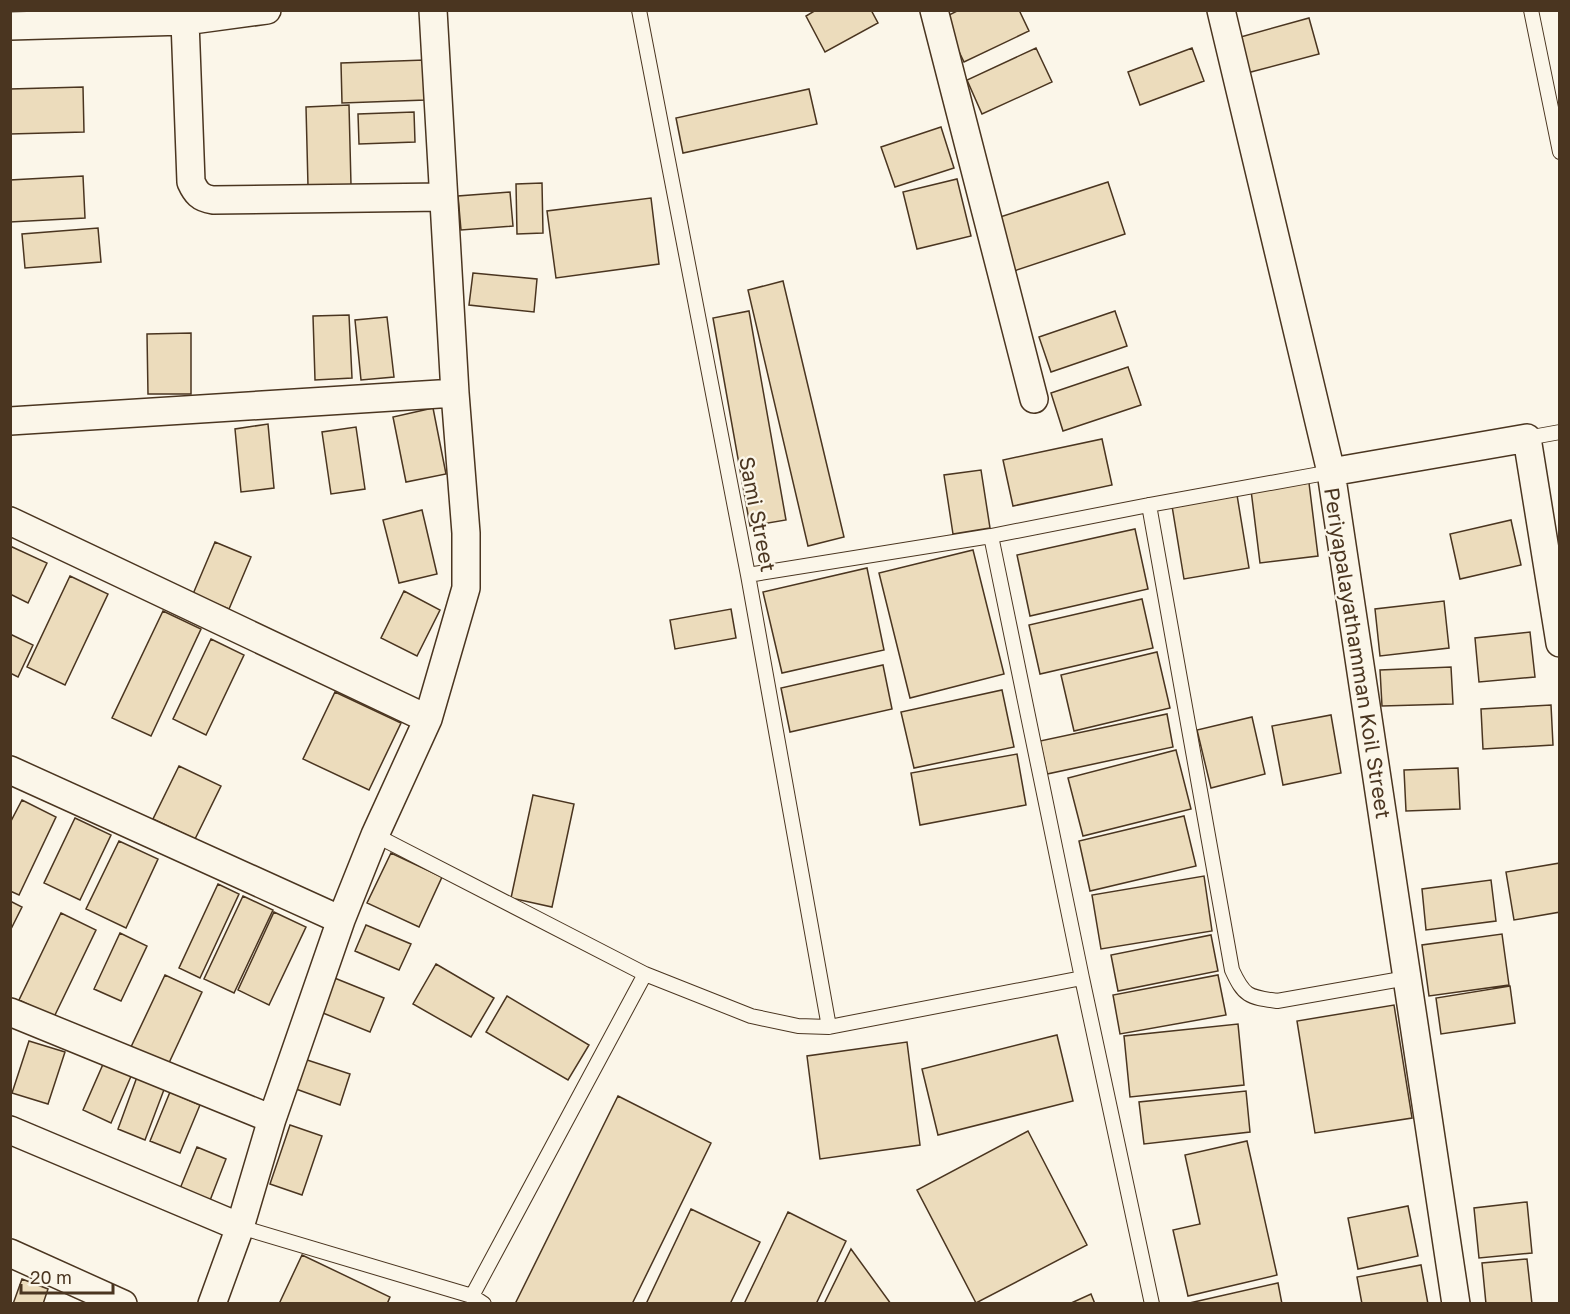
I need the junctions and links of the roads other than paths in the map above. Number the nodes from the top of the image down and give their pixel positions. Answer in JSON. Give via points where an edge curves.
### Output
{"nodes":[{"id":1,"x":267,"y":10,"type":"edge"},
{"id":2,"x":433,"y":10,"type":"edge"},
{"id":3,"x":639,"y":10,"type":"edge"},
{"id":4,"x":934,"y":10,"type":"edge"},
{"id":5,"x":1221,"y":10,"type":"edge"},
{"id":6,"x":1531,"y":10,"type":"edge"},
{"id":7,"x":185,"y":21,"type":"junction"},
{"id":8,"x":10,"y":26,"type":"edge"},
{"id":9,"x":1560,"y":152,"type":"edge"},
{"id":10,"x":444,"y":197,"type":"junction"},
{"id":11,"x":455,"y":393,"type":"junction"},
{"id":12,"x":1034,"y":399,"type":"dead end"},
{"id":13,"x":10,"y":421,"type":"edge"},
{"id":14,"x":1560,"y":432,"type":"edge"},
{"id":15,"x":1527,"y":438,"type":"junction"},
{"id":16,"x":1331,"y":472,"type":"junction"},
{"id":17,"x":1149,"y":505,"type":"junction"},
{"id":18,"x":10,"y":521,"type":"edge"},
{"id":19,"x":991,"y":536,"type":"junction"},
{"id":20,"x":748,"y":575,"type":"junction"},
{"id":21,"x":1560,"y":643,"type":"edge"},
{"id":22,"x":428,"y":720,"type":"junction"},
{"id":23,"x":10,"y":770,"type":"edge"},
{"id":24,"x":375,"y":835,"type":"junction"},
{"id":25,"x":341,"y":920,"type":"junction"},
{"id":26,"x":645,"y":974,"type":"junction"},
{"id":27,"x":1082,"y":978,"type":"junction"},
{"id":28,"x":1407,"y":978,"type":"junction"},
{"id":29,"x":10,"y":1012,"type":"edge"},
{"id":30,"x":829,"y":1027,"type":"junction"},
{"id":31,"x":272,"y":1119,"type":"junction"},
{"id":32,"x":10,"y":1130,"type":"edge"},
{"id":33,"x":240,"y":1227,"type":"junction"},
{"id":34,"x":10,"y":1253,"type":"edge"},
{"id":35,"x":472,"y":1296,"type":"junction"},
{"id":36,"x":123,"y":1304,"type":"edge"},
{"id":37,"x":212,"y":1304,"type":"edge"},
{"id":38,"x":484,"y":1304,"type":"edge"},
{"id":39,"x":1152,"y":1304,"type":"edge"},
{"id":40,"x":1456,"y":1304,"type":"edge"}],
"edges":[{"from":1,"to":7,"type":"street"},
{"from":2,"to":10,"type":"street"},
{"from":3,"to":20,"type":"lane","name":"Sami Street"},
{"from":4,"to":12,"type":"street"},
{"from":5,"to":16,"type":"street","name":"Periyapalayathamman Koil Street"},
{"from":6,"to":9,"type":"lane"},
{"from":7,"to":8,"type":"street"},
{"from":7,"to":10,"type":"street","via":[[192,182],[203,198]]},
{"from":10,"to":11,"type":"street"},
{"from":11,"to":13,"type":"street"},
{"from":11,"to":22,"type":"street","via":[[466,533],[466,588]]},
{"from":14,"to":15,"type":"lane"},
{"from":15,"to":16,"type":"street"},
{"from":15,"to":21,"type":"street"},
{"from":16,"to":17,"type":"lane"},
{"from":16,"to":28,"type":"street","name":"Periyapalayathamman Koil Street"},
{"from":17,"to":19,"type":"lane"},
{"from":17,"to":28,"type":"lane","via":[[1232,970],[1241,990],[1277,1001]]},
{"from":18,"to":22,"type":"street"},
{"from":19,"to":20,"type":"lane"},
{"from":19,"to":27,"type":"lane"},
{"from":20,"to":30,"type":"lane","name":"Sami Street"},
{"from":22,"to":24,"type":"street"},
{"from":23,"to":25,"type":"street"},
{"from":24,"to":25,"type":"street"},
{"from":24,"to":26,"type":"lane"},
{"from":25,"to":31,"type":"street"},
{"from":26,"to":30,"type":"lane","via":[[751,1016],[798,1026]]},
{"from":26,"to":35,"type":"lane"},
{"from":27,"to":30,"type":"lane"},
{"from":27,"to":39,"type":"lane"},
{"from":28,"to":40,"type":"street","name":"Periyapalayathamman Koil Street"},
{"from":29,"to":31,"type":"street"},
{"from":31,"to":33,"type":"street"},
{"from":32,"to":33,"type":"street"},
{"from":33,"to":35,"type":"lane"},
{"from":33,"to":37,"type":"street"},
{"from":34,"to":36,"type":"street"},
{"from":35,"to":38,"type":"lane"}]}
